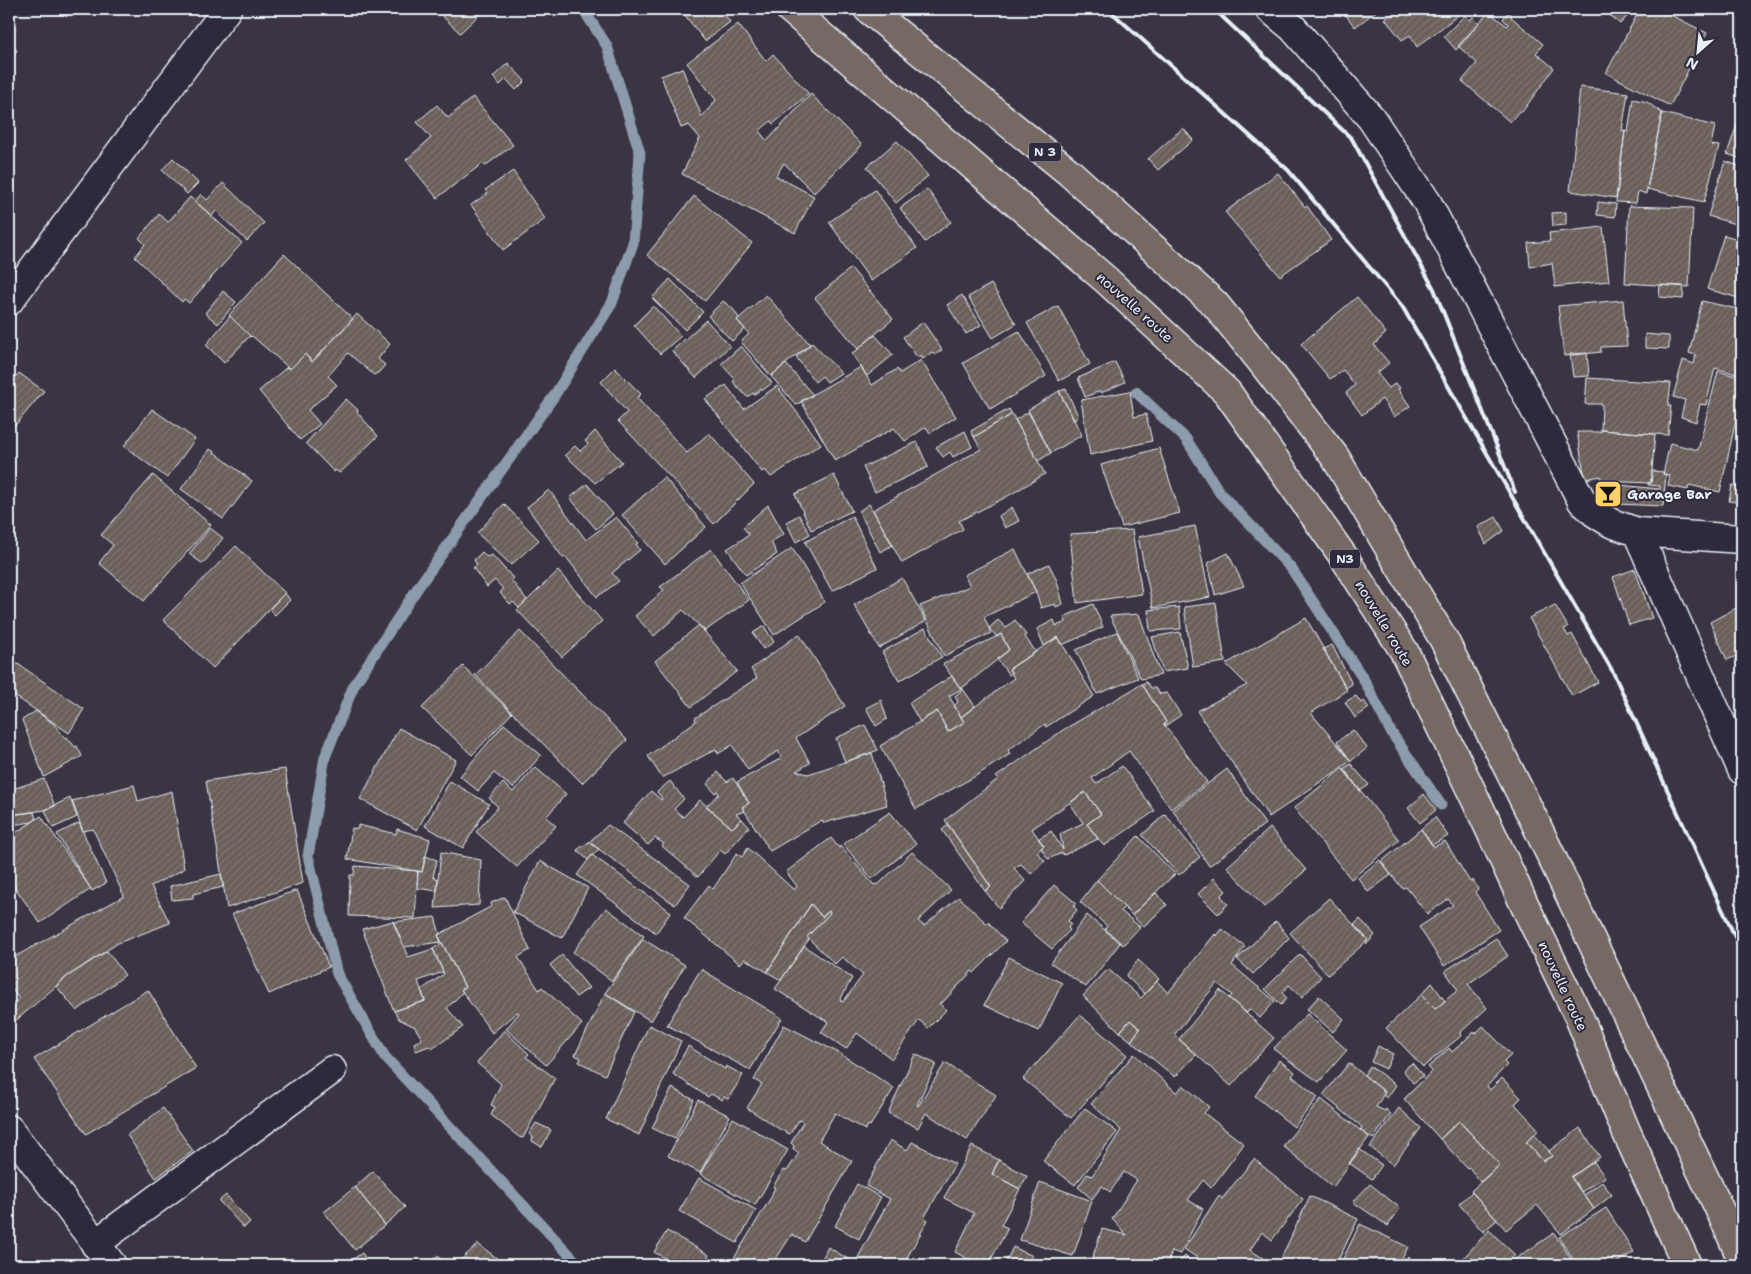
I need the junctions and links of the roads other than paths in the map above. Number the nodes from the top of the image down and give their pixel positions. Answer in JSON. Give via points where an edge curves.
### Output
{"nodes":[{"id":1,"x":227,"y":9,"type":"edge"},
{"id":2,"x":790,"y":9,"type":"edge"},
{"id":3,"x":868,"y":9,"type":"edge"},
{"id":4,"x":1270,"y":9,"type":"edge"},
{"id":5,"x":9,"y":301,"type":"edge"},
{"id":6,"x":1637,"y":532,"type":"junction"},
{"id":7,"x":1742,"y":539,"type":"edge"},
{"id":8,"x":1742,"y":770,"type":"edge"},
{"id":9,"x":1619,"y":997,"type":"junction"},
{"id":10,"x":1579,"y":1017,"type":"junction"},
{"id":11,"x":332,"y":1070,"type":"dead end"},
{"id":12,"x":9,"y":1129,"type":"edge"},
{"id":13,"x":95,"y":1244,"type":"junction"},
{"id":14,"x":1742,"y":1260,"type":"edge"},
{"id":15,"x":112,"y":1265,"type":"edge"},
{"id":16,"x":1687,"y":1265,"type":"edge"}],
"edges":[{"from":1,"to":5,"type":"street"},
{"from":2,"to":10,"type":"highway","name":"nouvelle route","number":"N3","via":[[1105,279],[1227,392],[1343,556],[1404,652]]},
{"from":3,"to":9,"type":"highway","number":"N 3","via":[[1070,173],[1215,304],[1335,458],[1435,624]]},
{"from":4,"to":6,"type":"street","via":[[1293,28],[1371,118],[1427,202],[1582,501],[1611,523]]},
{"from":6,"to":7,"type":"street"},
{"from":6,"to":8,"type":"street"},
{"from":9,"to":10,"type":"highway"},
{"from":9,"to":14,"type":"highway"},
{"from":10,"to":16,"type":"highway","name":"nouvelle route","number":"N3"},
{"from":11,"to":13,"type":"street"},
{"from":12,"to":13,"type":"street"},
{"from":13,"to":15,"type":"street"}]}
